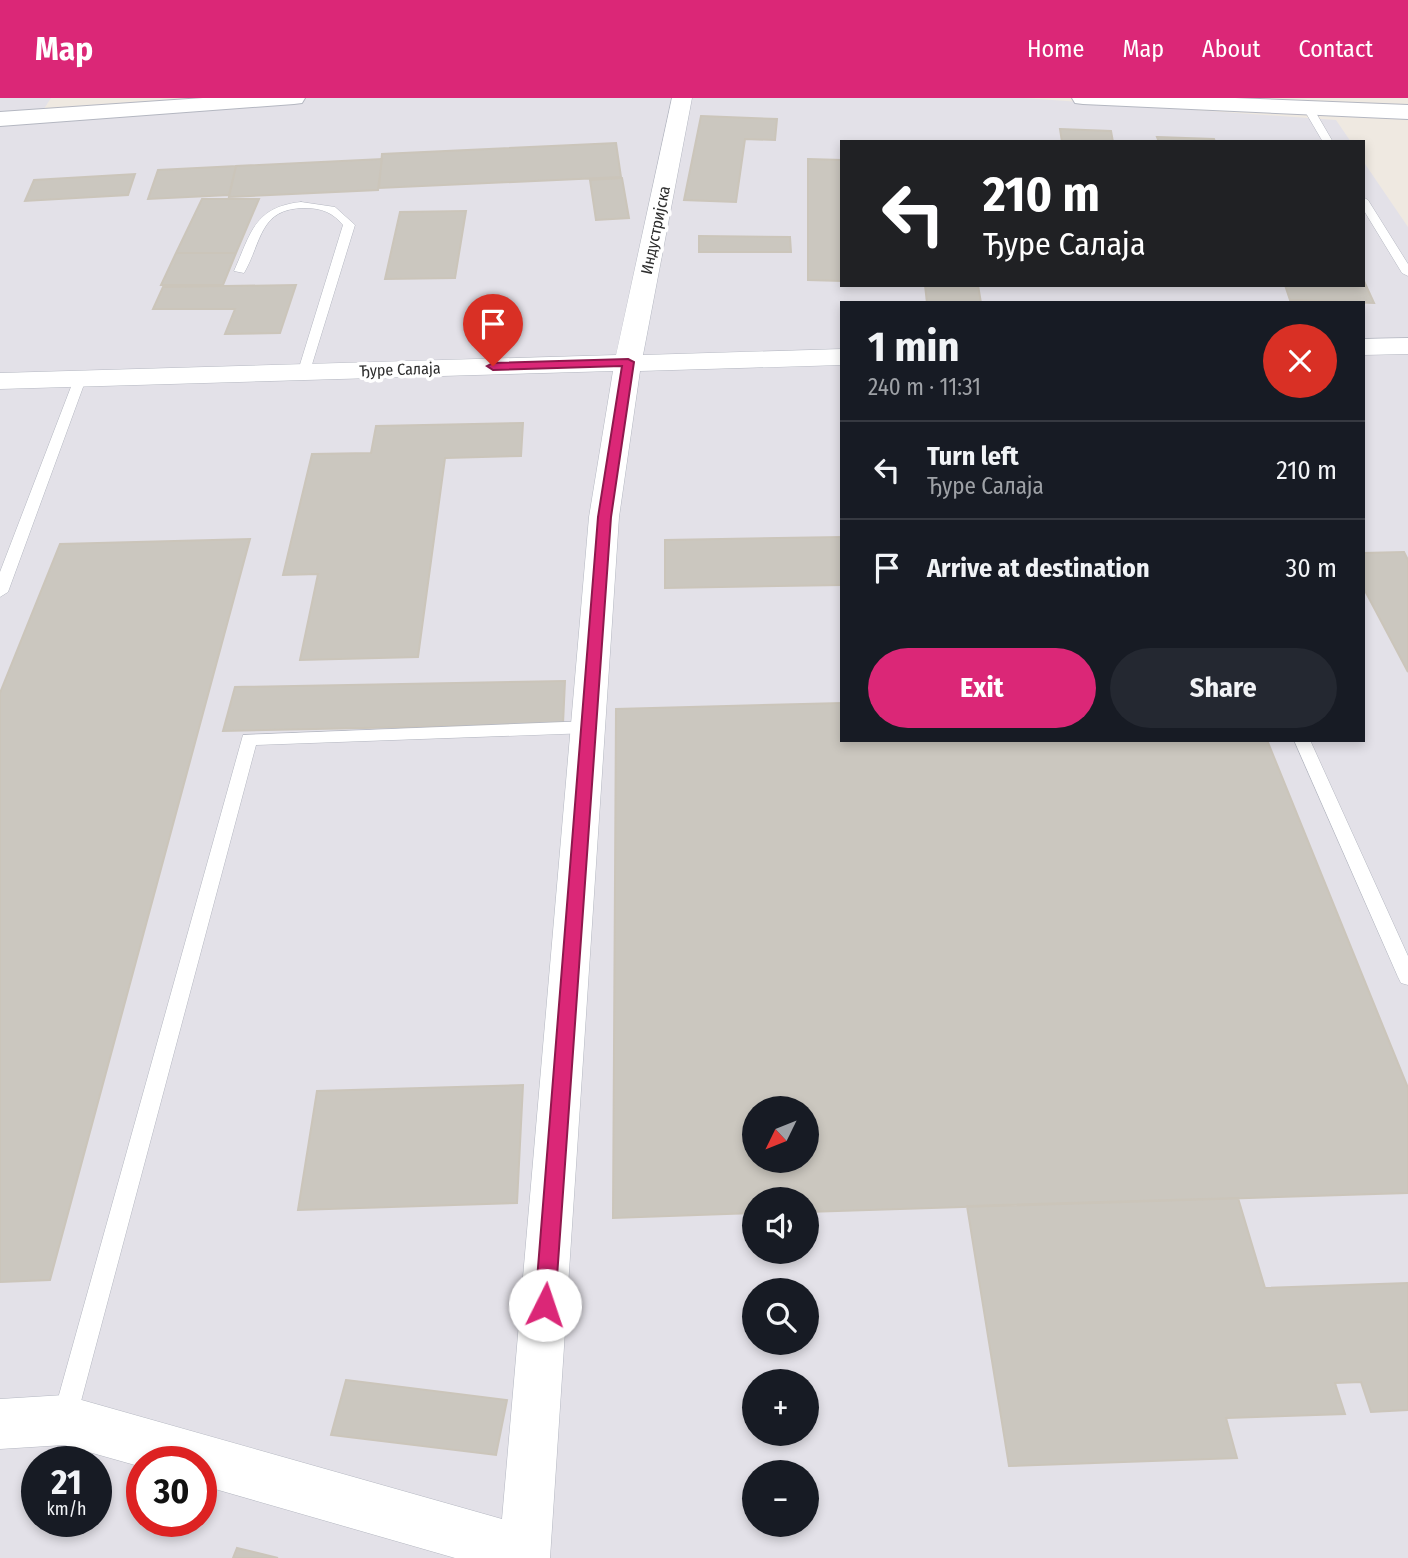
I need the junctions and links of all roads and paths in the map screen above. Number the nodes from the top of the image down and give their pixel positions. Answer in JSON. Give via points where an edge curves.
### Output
{"nodes":[{"id":1,"x":294,"y":98,"type":"edge"},
{"id":2,"x":682,"y":98,"type":"edge"},
{"id":3,"x":1083,"y":98,"type":"edge"},
{"id":4,"x":1290,"y":105,"type":"edge"},
{"id":5,"x":1408,"y":113,"type":"edge"},
{"id":6,"x":0,"y":119,"type":"edge"},
{"id":7,"x":1326,"y":140,"type":"edge"},
{"id":8,"x":1365,"y":203,"type":"edge"},
{"id":9,"x":240,"y":271,"type":"dead end"},
{"id":10,"x":1408,"y":273,"type":"edge"},
{"id":11,"x":1408,"y":346,"type":"edge"},
{"id":12,"x":1365,"y":347,"type":"edge"},
{"id":13,"x":840,"y":357,"type":"edge"},
{"id":14,"x":628,"y":362,"type":"junction"},
{"id":15,"x":304,"y":371,"type":"junction"},
{"id":16,"x":80,"y":379,"type":"junction"},
{"id":17,"x":0,"y":381,"type":"edge"},
{"id":18,"x":0,"y":592,"type":"edge"},
{"id":19,"x":589,"y":727,"type":"junction"},
{"id":20,"x":1303,"y":742,"type":"edge"},
{"id":21,"x":1408,"y":977,"type":"edge"},
{"id":22,"x":64,"y":1420,"type":"junction"},
{"id":23,"x":0,"y":1424,"type":"edge"}],
"edges":[{"from":1,"to":6,"type":"main road"},
{"from":2,"to":14,"type":"street","name":"Индустријска"},
{"from":3,"to":4,"type":"main road"},
{"from":4,"to":5,"type":"main road"},
{"from":4,"to":7,"type":"lane"},
{"from":8,"to":10,"type":"lane"},
{"from":9,"to":15,"type":"lane","via":[[266,217],[279,209],[301,205],[327,208],[339,213],[348,225]]},
{"from":11,"to":12,"type":"street"},
{"from":13,"to":14,"type":"street","name":"Ђуре Салаја"},
{"from":14,"to":15,"type":"street","name":"Ђуре Салаја"},
{"from":14,"to":19,"type":"street","name":"Индустријска","via":[[604,517]]},
{"from":15,"to":16,"type":"street","name":"Ђуре Салаја"},
{"from":16,"to":17,"type":"street","name":"Ђуре Салаја"},
{"from":16,"to":18,"type":"lane"},
{"from":19,"to":22,"type":"lane","via":[[249,739]]},
{"from":19,"to":22,"type":"street","name":"Индустријска","via":[[526,1552]]},
{"from":20,"to":21,"type":"lane"},
{"from":22,"to":23,"type":"street"}]}
